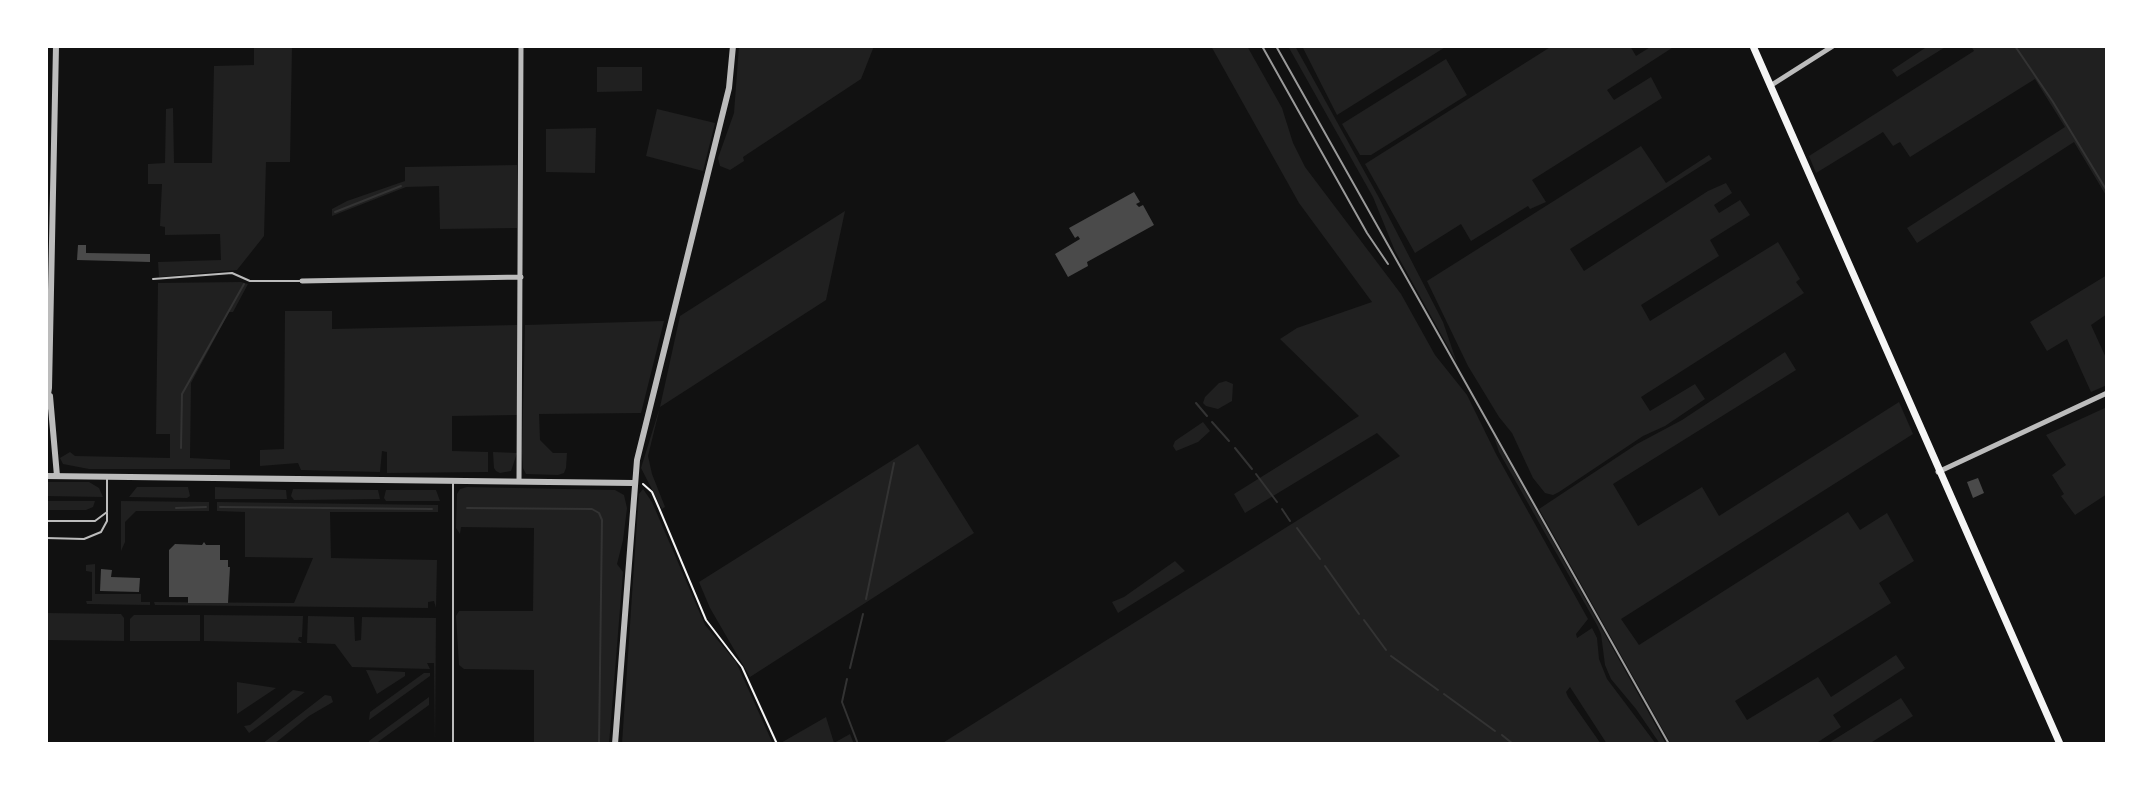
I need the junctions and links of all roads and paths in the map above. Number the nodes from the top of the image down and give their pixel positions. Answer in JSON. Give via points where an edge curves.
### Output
{"nodes":[{"id":1,"x":56,"y":46,"type":"edge"},
{"id":2,"x":521,"y":46,"type":"edge"},
{"id":3,"x":733,"y":46,"type":"edge"},
{"id":4,"x":1753,"y":46,"type":"edge"},
{"id":5,"x":1833,"y":46,"type":"edge"},
{"id":6,"x":1770,"y":86,"type":"junction"},
{"id":7,"x":49,"y":238,"type":"edge"},
{"id":8,"x":521,"y":277,"type":"junction"},
{"id":9,"x":153,"y":279,"type":"dead end"},
{"id":10,"x":302,"y":281,"type":"joint"},
{"id":11,"x":49,"y":388,"type":"junction"},
{"id":12,"x":2107,"y":393,"type":"edge"},
{"id":13,"x":46,"y":407,"type":"edge"},
{"id":14,"x":1938,"y":472,"type":"junction"},
{"id":15,"x":46,"y":476,"type":"edge"},
{"id":16,"x":57,"y":476,"type":"junction"},
{"id":17,"x":107,"y":476,"type":"junction"},
{"id":18,"x":453,"y":480,"type":"junction"},
{"id":19,"x":519,"y":481,"type":"junction"},
{"id":20,"x":633,"y":483,"type":"junction"},
{"id":21,"x":108,"y":511,"type":"junction"},
{"id":22,"x":46,"y":521,"type":"edge"},
{"id":23,"x":46,"y":538,"type":"edge"},
{"id":24,"x":453,"y":744,"type":"edge"},
{"id":25,"x":615,"y":744,"type":"edge"},
{"id":26,"x":777,"y":744,"type":"edge"},
{"id":27,"x":2060,"y":744,"type":"edge"}],
"edges":[{"from":1,"to":7,"type":"street"},
{"from":2,"to":8,"type":"street"},
{"from":3,"to":20,"type":"street","via":[[729,88]]},
{"from":4,"to":6,"type":"main road"},
{"from":5,"to":6,"type":"street"},
{"from":6,"to":14,"type":"main road"},
{"from":7,"to":11,"type":"street"},
{"from":8,"to":10,"type":"street"},
{"from":8,"to":19,"type":"street"},
{"from":9,"to":10,"type":"lane","via":[[232,273],[250,281]]},
{"from":11,"to":13,"type":"street"},
{"from":11,"to":16,"type":"street"},
{"from":12,"to":14,"type":"street"},
{"from":14,"to":27,"type":"main road"},
{"from":15,"to":16,"type":"street"},
{"from":16,"to":17,"type":"street"},
{"from":17,"to":18,"type":"street"},
{"from":17,"to":21,"type":"lane"},
{"from":18,"to":19,"type":"street"},
{"from":18,"to":24,"type":"lane"},
{"from":19,"to":20,"type":"street"},
{"from":20,"to":25,"type":"street"},
{"from":20,"to":26,"type":"path","via":[[643,483],[652,492],[706,620],[742,667]]},
{"from":21,"to":22,"type":"lane","via":[[95,521]]},
{"from":21,"to":23,"type":"lane","via":[[96,535]]}]}
